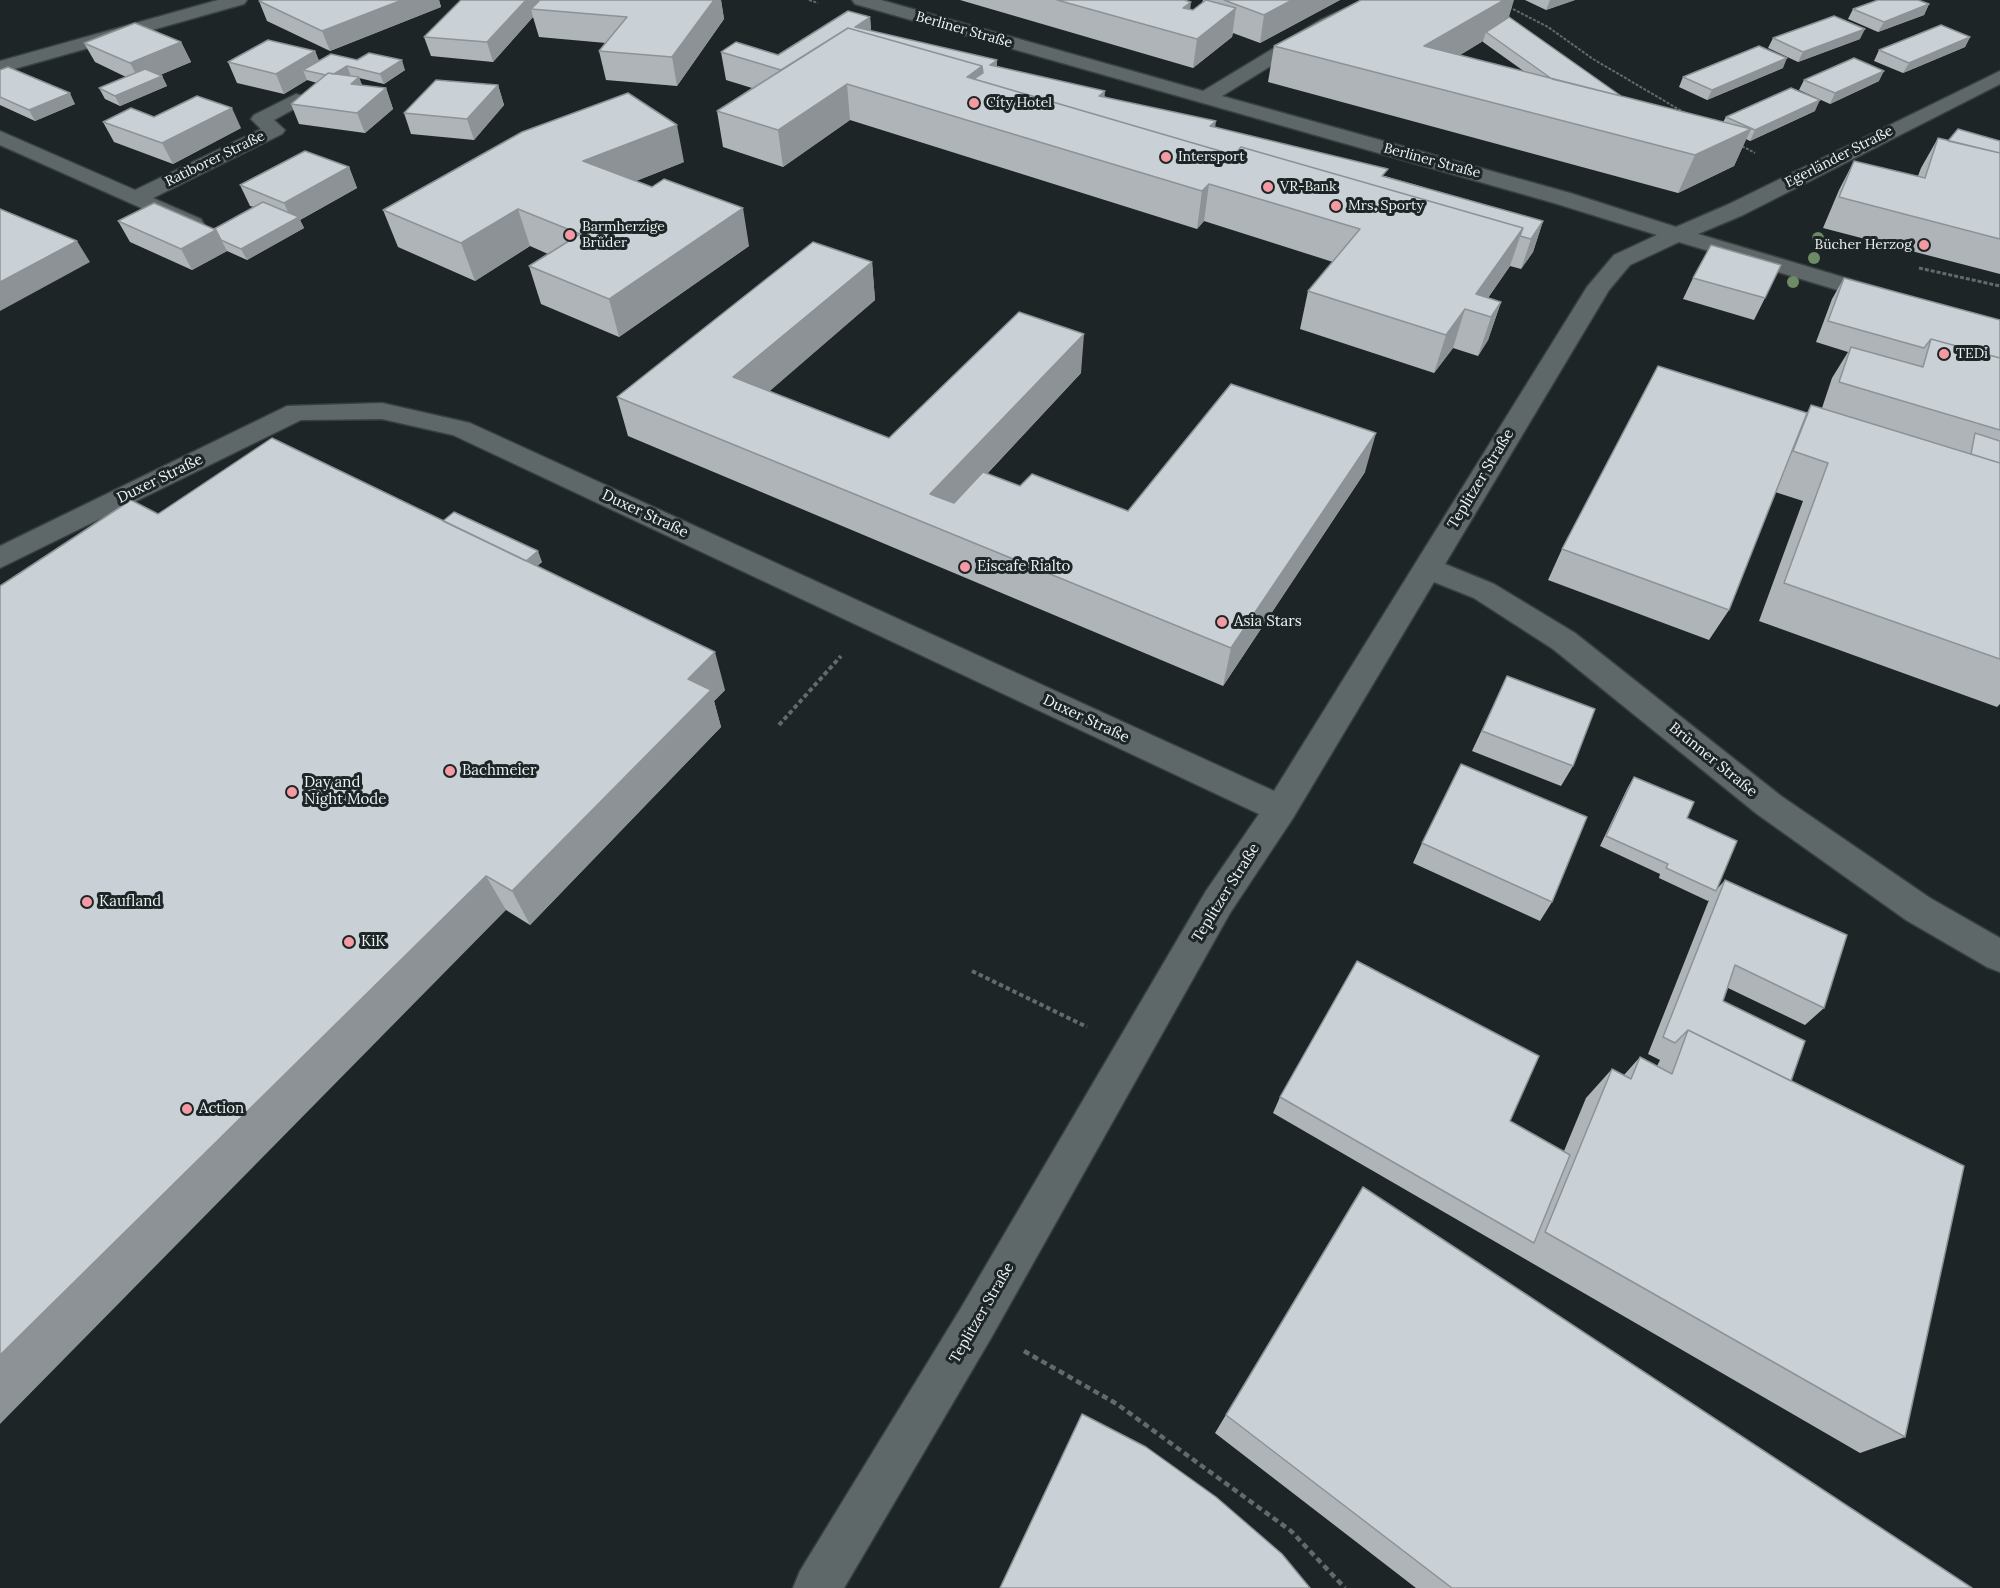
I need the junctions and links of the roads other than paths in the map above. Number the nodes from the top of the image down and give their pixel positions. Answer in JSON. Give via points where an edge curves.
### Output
{"nodes":[{"id":1,"x":238,"y":0,"type":"edge"},
{"id":2,"x":861,"y":0,"type":"edge"},
{"id":3,"x":1379,"y":0,"type":"edge"},
{"id":4,"x":0,"y":67,"type":"edge"},
{"id":5,"x":2000,"y":77,"type":"edge"},
{"id":6,"x":1205,"y":98,"type":"junction"},
{"id":7,"x":296,"y":100,"type":"edge"},
{"id":8,"x":0,"y":137,"type":"edge"},
{"id":9,"x":136,"y":198,"type":"junction"},
{"id":10,"x":209,"y":231,"type":"edge"},
{"id":11,"x":1676,"y":233,"type":"junction"},
{"id":12,"x":1910,"y":304,"type":"edge"},
{"id":13,"x":0,"y":558,"type":"edge"},
{"id":14,"x":1426,"y":568,"type":"junction"},
{"id":15,"x":1281,"y":809,"type":"junction"},
{"id":16,"x":2000,"y":956,"type":"edge"},
{"id":17,"x":817,"y":1588,"type":"edge"}],
"edges":[{"from":1,"to":4,"type":"street","via":[[15,53]]},
{"from":2,"to":6,"type":"street","name":"Berliner Straße"},
{"from":3,"to":6,"type":"street","via":[[1328,23]]},
{"from":5,"to":11,"type":"street","name":"Egerländer Straße","via":[[1735,210]]},
{"from":6,"to":11,"type":"street","name":"Berliner Straße"},
{"from":7,"to":9,"type":"street","name":"Ratiborer Straße","via":[[261,119],[275,130]]},
{"from":8,"to":9,"type":"street","name":"Ratiborer Straße"},
{"from":9,"to":10,"type":"street","name":"Ratiborer Straße"},
{"from":11,"to":12,"type":"street","name":"Berliner Straße"},
{"from":11,"to":14,"type":"street","name":"Teplitzer Straße","via":[[1622,260],[1599,287]]},
{"from":13,"to":15,"type":"street","name":"Duxer Straße","via":[[296,412],[382,411],[461,429]]},
{"from":14,"to":15,"type":"street","name":"Teplitzer Straße"},
{"from":14,"to":16,"type":"street","name":"Brünner Straße","via":[[1484,591],[1564,641],[1769,805],[1918,909]]},
{"from":15,"to":17,"type":"street","name":"Teplitzer Straße","via":[[1218,902],[976,1323]]}]}
